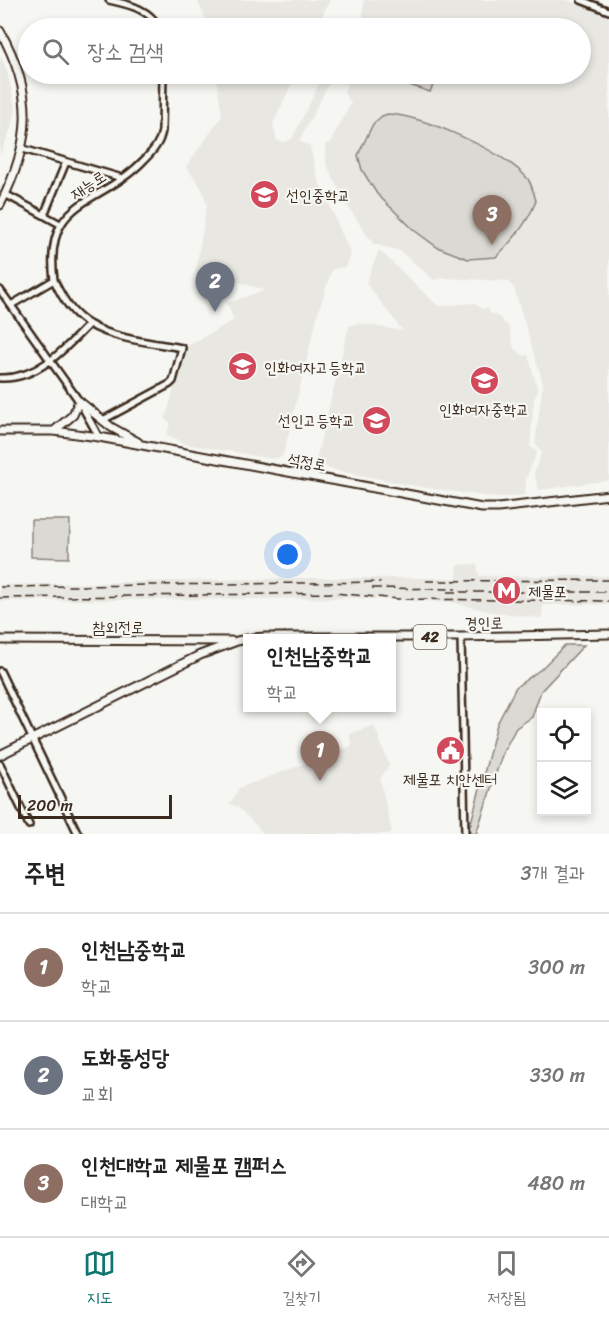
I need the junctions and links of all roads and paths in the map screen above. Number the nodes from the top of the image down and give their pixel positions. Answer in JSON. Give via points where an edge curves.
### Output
{"nodes":[{"id":1,"x":109,"y":0,"type":"edge"},
{"id":2,"x":581,"y":0,"type":"edge"},
{"id":3,"x":609,"y":11,"type":"edge"},
{"id":4,"x":152,"y":18,"type":"edge"},
{"id":5,"x":0,"y":31,"type":"edge"},
{"id":6,"x":18,"y":70,"type":"edge"},
{"id":7,"x":22,"y":84,"type":"edge"},
{"id":8,"x":163,"y":84,"type":"edge"},
{"id":9,"x":23,"y":149,"type":"junction"},
{"id":10,"x":66,"y":162,"type":"junction"},
{"id":11,"x":122,"y":178,"type":"junction"},
{"id":12,"x":5,"y":194,"type":"junction"},
{"id":13,"x":0,"y":205,"type":"edge"},
{"id":14,"x":44,"y":215,"type":"junction"},
{"id":15,"x":60,"y":224,"type":"junction"},
{"id":16,"x":54,"y":280,"type":"junction"},
{"id":17,"x":0,"y":290,"type":"edge"},
{"id":18,"x":10,"y":305,"type":"junction"},
{"id":19,"x":88,"y":324,"type":"junction"},
{"id":20,"x":50,"y":360,"type":"junction"},
{"id":21,"x":0,"y":378,"type":"edge"},
{"id":22,"x":79,"y":401,"type":"junction"},
{"id":23,"x":103,"y":420,"type":"junction"},
{"id":24,"x":0,"y":431,"type":"edge"},
{"id":25,"x":54,"y":431,"type":"junction"},
{"id":26,"x":99,"y":437,"type":"junction"},
{"id":27,"x":146,"y":447,"type":"junction"},
{"id":28,"x":609,"y":495,"type":"edge"},
{"id":29,"x":609,"y":634,"type":"edge"},
{"id":30,"x":396,"y":637,"type":"edge"},
{"id":31,"x":461,"y":637,"type":"junction"},
{"id":32,"x":0,"y":640,"type":"edge"},
{"id":33,"x":243,"y":640,"type":"edge"},
{"id":34,"x":237,"y":641,"type":"junction"},
{"id":35,"x":0,"y":671,"type":"edge"},
{"id":36,"x":33,"y":739,"type":"junction"},
{"id":37,"x":0,"y":755,"type":"edge"},
{"id":38,"x":0,"y":764,"type":"edge"},
{"id":39,"x":29,"y":825,"type":"dead end"},
{"id":40,"x":78,"y":834,"type":"edge"},
{"id":41,"x":465,"y":834,"type":"edge"}],
"edges":[{"from":1,"to":4,"type":"street","via":[[141,8]]},
{"from":2,"to":3,"type":"street"},
{"from":5,"to":6,"type":"main road"},
{"from":7,"to":9,"type":"main road"},
{"from":8,"to":11,"type":"street","name":"재능로","via":[[159,141]]},
{"from":9,"to":10,"type":"street"},
{"from":9,"to":12,"type":"main road"},
{"from":10,"to":11,"type":"street"},
{"from":10,"to":14,"type":"street"},
{"from":11,"to":15,"type":"street","name":"재능로","via":[[74,209]]},
{"from":12,"to":13,"type":"main road"},
{"from":12,"to":14,"type":"street"},
{"from":14,"to":15,"type":"street"},
{"from":15,"to":16,"type":"street","via":[[52,252]]},
{"from":16,"to":18,"type":"street"},
{"from":16,"to":19,"type":"street","via":[[64,298]]},
{"from":17,"to":18,"type":"street"},
{"from":18,"to":20,"type":"street"},
{"from":19,"to":20,"type":"street"},
{"from":19,"to":23,"type":"street","via":[[182,348],[170,384]]},
{"from":20,"to":21,"type":"street","via":[[22,377]]},
{"from":20,"to":22,"type":"street"},
{"from":22,"to":23,"type":"main road"},
{"from":22,"to":25,"type":"main road","via":[[73,415]]},
{"from":22,"to":26,"type":"street"},
{"from":23,"to":27,"type":"main road"},
{"from":24,"to":25,"type":"main road","name":"석정로"},
{"from":25,"to":26,"type":"main road","name":"석정로"},
{"from":26,"to":27,"type":"main road","name":"석정로"},
{"from":27,"to":28,"type":"main road","name":"석정로","via":[[482,508]]},
{"from":29,"to":31,"type":"main road","name":"경인로","number":"42"},
{"from":30,"to":31,"type":"main road","name":"경인로","number":"42"},
{"from":31,"to":41,"type":"street"},
{"from":32,"to":34,"type":"main road","name":"참외전로"},
{"from":33,"to":34,"type":"main road","name":"경인로","number":"42"},
{"from":34,"to":36,"type":"main road","name":"경인로","number":"42","via":[[200,655]]},
{"from":35,"to":36,"type":"street"},
{"from":36,"to":37,"type":"main road","name":"경인로","number":"42"},
{"from":36,"to":40,"type":"street"},
{"from":38,"to":39,"type":"street"}]}
